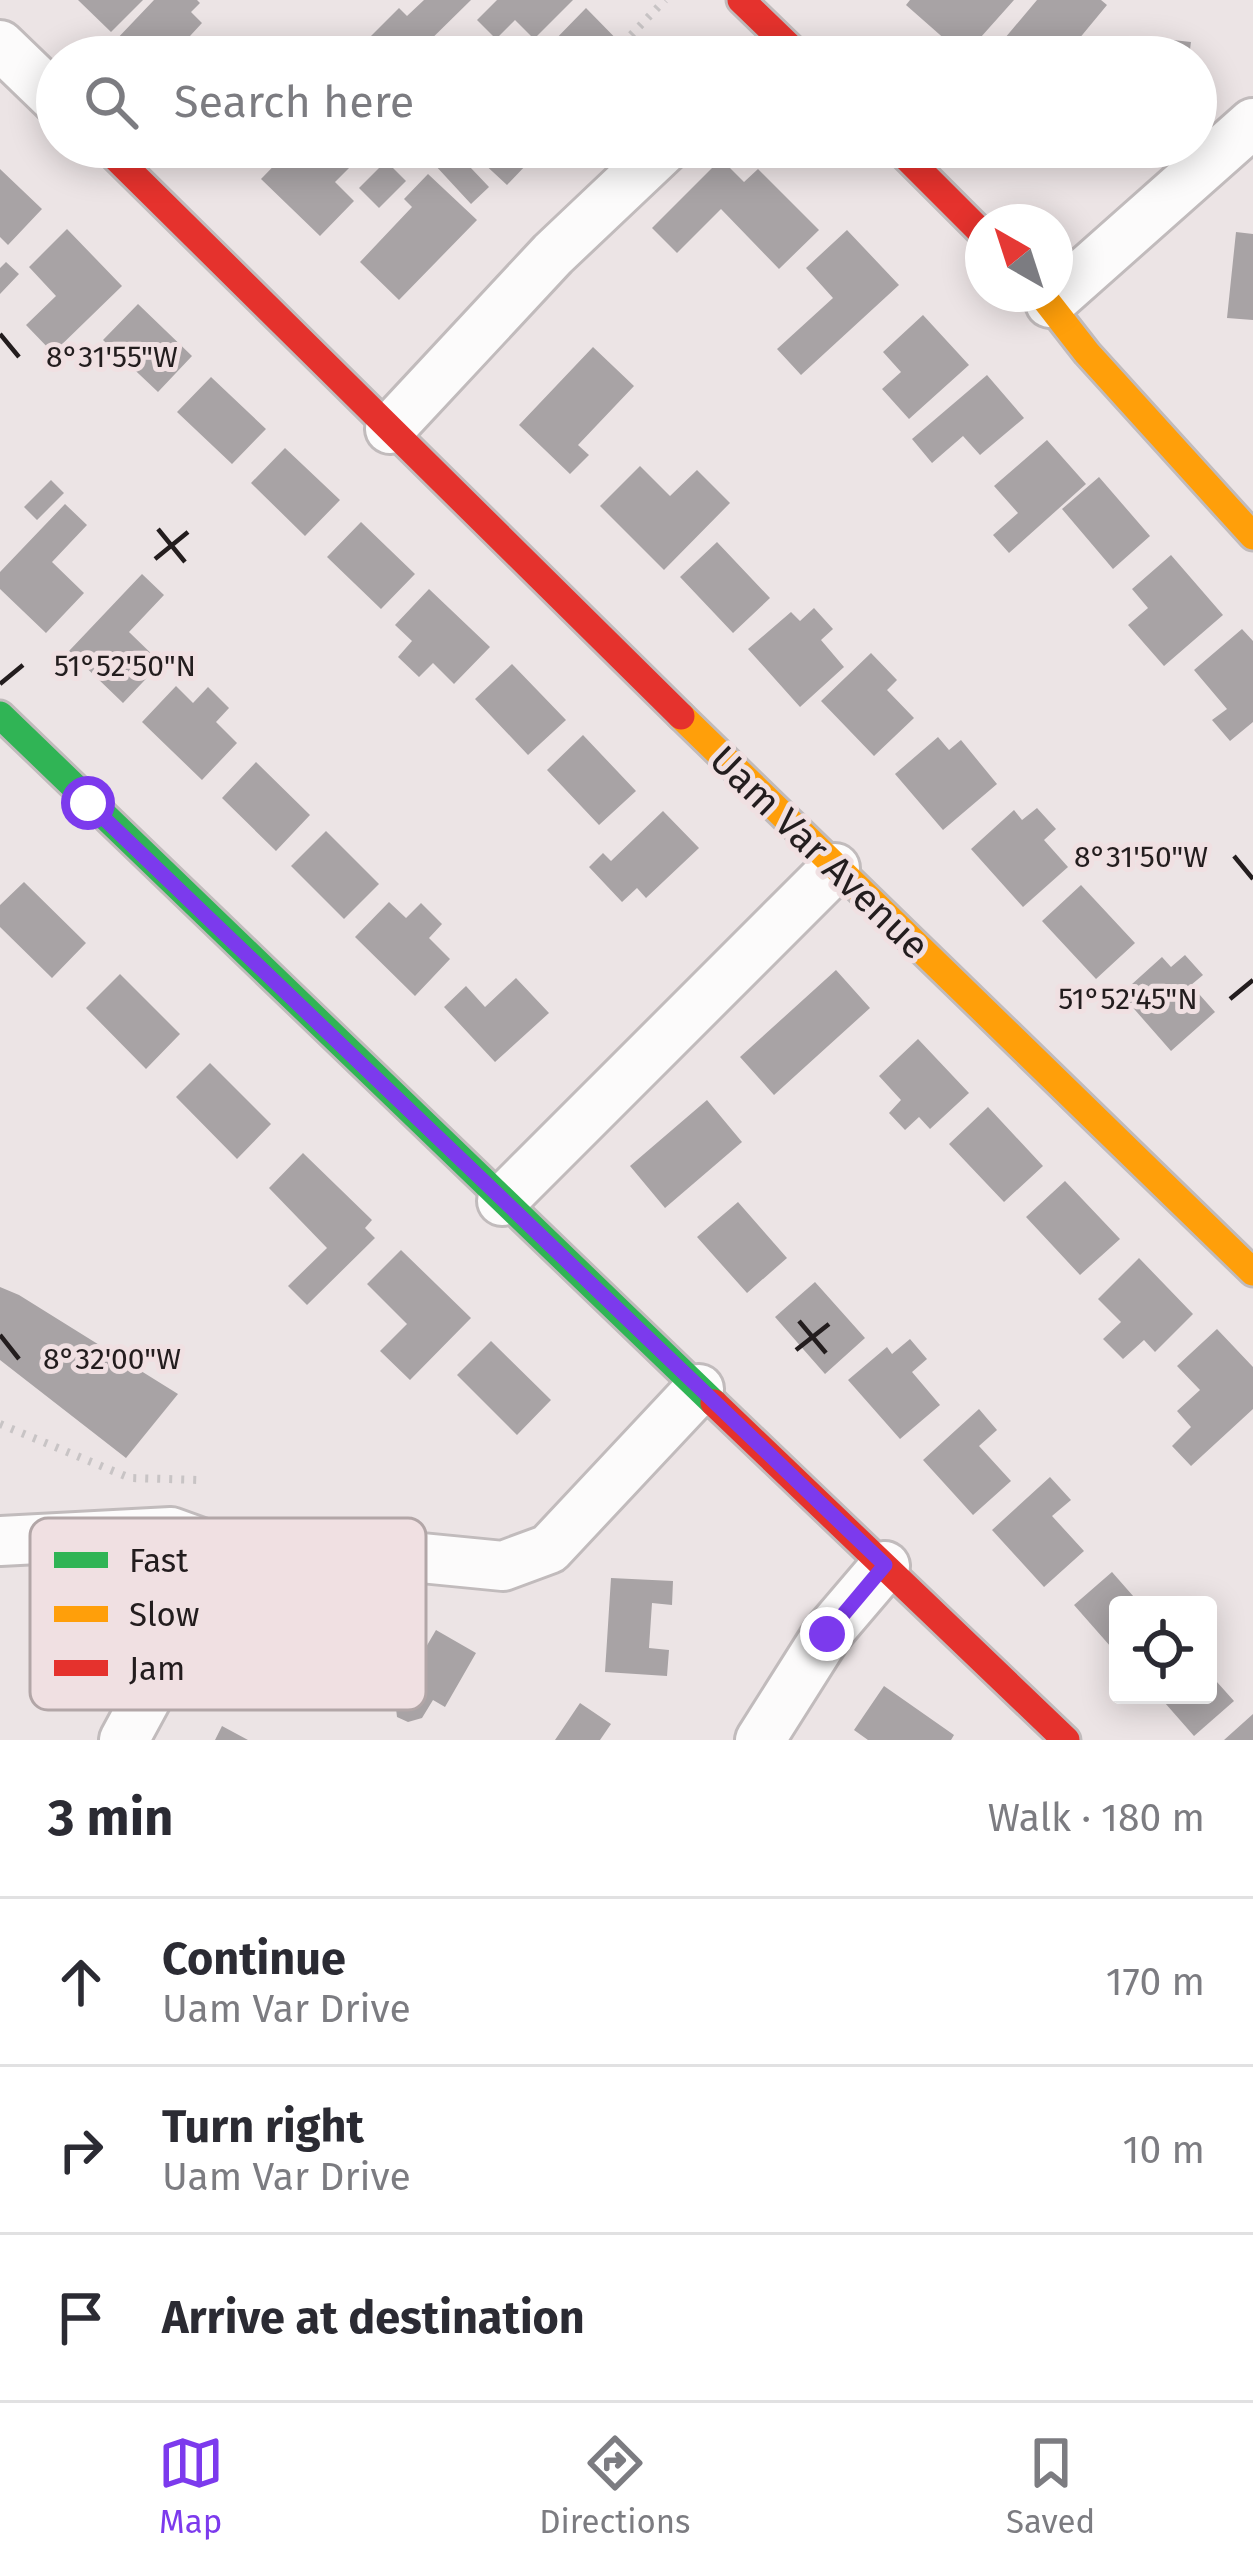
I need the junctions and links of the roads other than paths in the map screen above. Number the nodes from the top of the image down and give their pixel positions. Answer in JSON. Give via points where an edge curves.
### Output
{"nodes":[{"id":1,"x":741,"y":0,"type":"edge"},
{"id":2,"x":770,"y":36,"type":"edge"},
{"id":3,"x":0,"y":45,"type":"edge"},
{"id":4,"x":36,"y":80,"type":"edge"},
{"id":5,"x":1253,"y":123,"type":"edge"},
{"id":6,"x":1217,"y":153,"type":"edge"},
{"id":7,"x":126,"y":168,"type":"edge"},
{"id":8,"x":644,"y":168,"type":"edge"},
{"id":9,"x":917,"y":168,"type":"edge"},
{"id":10,"x":1200,"y":168,"type":"edge"},
{"id":11,"x":965,"y":216,"type":"edge"},
{"id":12,"x":1073,"y":275,"type":"edge"},
{"id":13,"x":1056,"y":312,"type":"edge"},
{"id":14,"x":390,"y":429,"type":"junction"},
{"id":15,"x":1253,"y":536,"type":"edge"},
{"id":16,"x":0,"y":715,"type":"edge"},
{"id":17,"x":835,"y":868,"type":"junction"},
{"id":18,"x":502,"y":1201,"type":"junction"},
{"id":19,"x":1253,"y":1272,"type":"edge"},
{"id":20,"x":699,"y":1389,"type":"junction"},
{"id":21,"x":30,"y":1539,"type":"edge"},
{"id":22,"x":0,"y":1541,"type":"edge"},
{"id":23,"x":426,"y":1558,"type":"edge"},
{"id":24,"x":885,"y":1565,"type":"junction"},
{"id":25,"x":140,"y":1710,"type":"edge"},
{"id":26,"x":124,"y":1740,"type":"edge"},
{"id":27,"x":760,"y":1740,"type":"edge"},
{"id":28,"x":1066,"y":1740,"type":"edge"}],
"edges":[{"from":1,"to":2,"type":"street"},
{"from":3,"to":4,"type":"street"},
{"from":5,"to":6,"type":"street"},
{"from":7,"to":14,"type":"street","name":"Uam Var Avenue"},
{"from":8,"to":14,"type":"street"},
{"from":9,"to":11,"type":"street"},
{"from":10,"to":12,"type":"street"},
{"from":13,"to":15,"type":"street"},
{"from":14,"to":17,"type":"street","name":"Uam Var Avenue"},
{"from":16,"to":18,"type":"street"},
{"from":17,"to":18,"type":"street"},
{"from":17,"to":19,"type":"street","name":"Uam Var Avenue"},
{"from":18,"to":20,"type":"street"},
{"from":20,"to":23,"type":"street","via":[[549,1549],[503,1566]]},
{"from":20,"to":24,"type":"street"},
{"from":21,"to":22,"type":"street"},
{"from":24,"to":27,"type":"street","via":[[827,1634]]},
{"from":24,"to":28,"type":"street"},
{"from":25,"to":26,"type":"street"}]}
